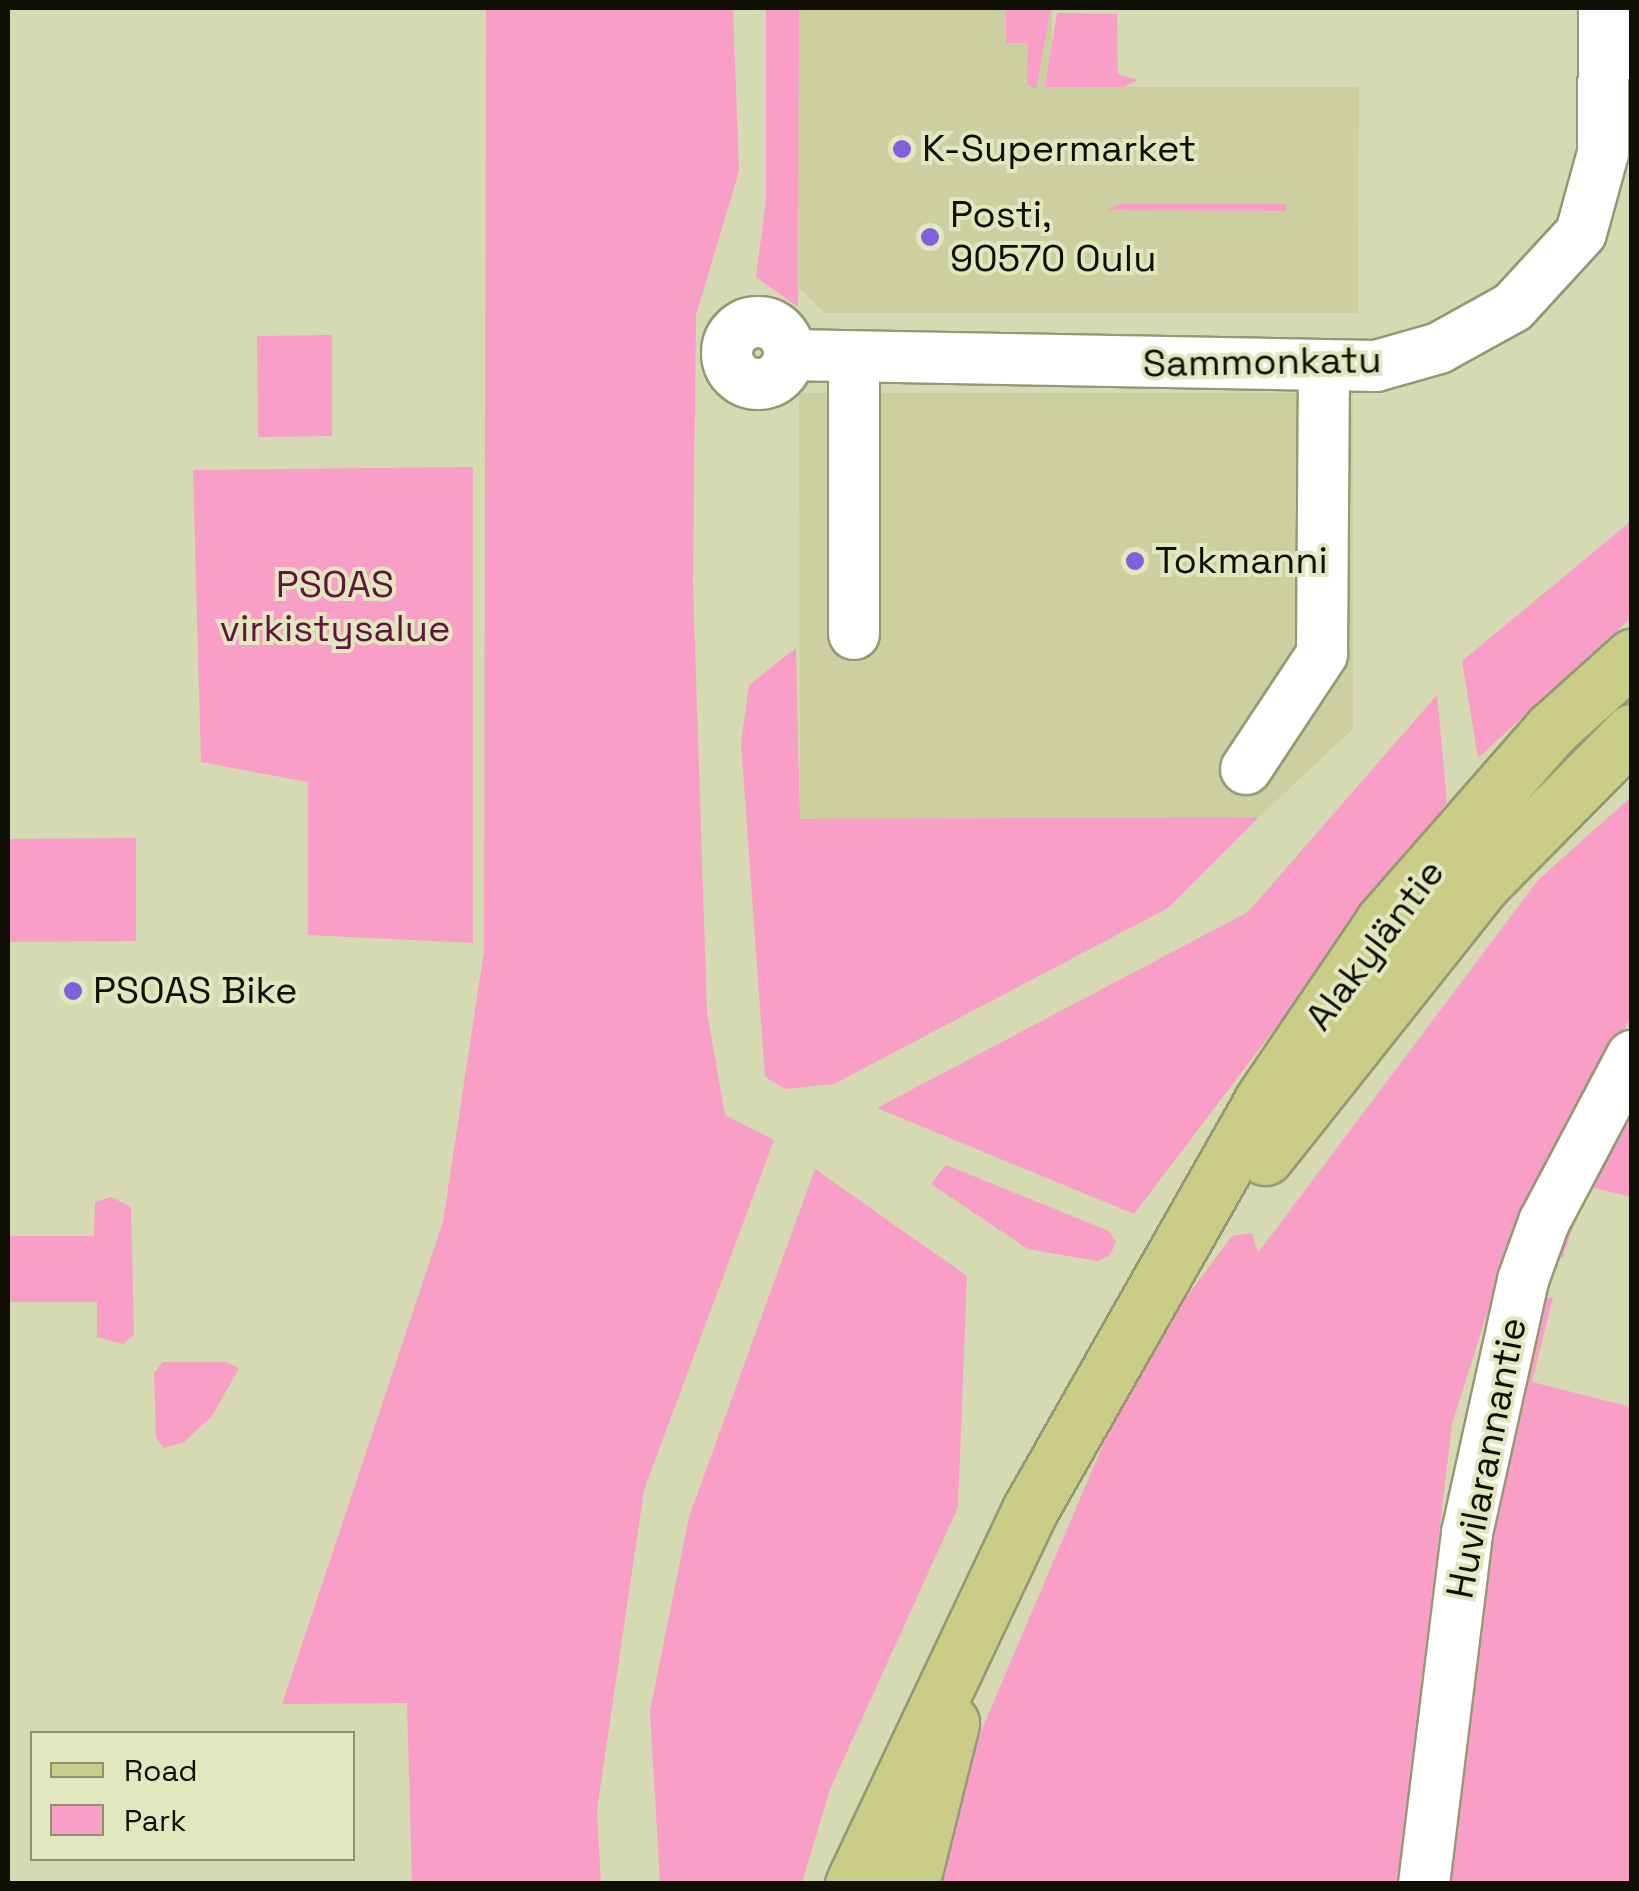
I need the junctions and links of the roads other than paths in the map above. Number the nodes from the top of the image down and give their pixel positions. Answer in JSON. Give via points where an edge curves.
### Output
{"nodes":[{"id":1,"x":1604,"y":8,"type":"edge"},
{"id":2,"x":789,"y":355,"type":"dead end"},
{"id":3,"x":854,"y":359,"type":"junction"},
{"id":4,"x":1324,"y":366,"type":"junction"},
{"id":5,"x":854,"y":634,"type":"dead end"},
{"id":6,"x":1632,"y":658,"type":"edge"},
{"id":7,"x":1632,"y":732,"type":"edge"},
{"id":8,"x":1246,"y":769,"type":"dead end"},
{"id":9,"x":1632,"y":1056,"type":"edge"},
{"id":10,"x":1169,"y":1269,"type":"junction"},
{"id":11,"x":969,"y":1648,"type":"junction"},
{"id":12,"x":853,"y":1884,"type":"edge"},
{"id":13,"x":911,"y":1884,"type":"edge"},
{"id":14,"x":1424,"y":1884,"type":"edge"}],
"edges":[{"from":1,"to":4,"type":"street","name":"Sammonkatu","via":[[1603,154],[1580,234],[1549,272],[1481,330],[1376,366]]},
{"from":2,"to":3,"type":"street","name":"Sammonkatu"},
{"from":3,"to":4,"type":"street","name":"Sammonkatu"},
{"from":3,"to":5,"type":"street"},
{"from":4,"to":8,"type":"street","via":[[1322,654]]},
{"from":6,"to":10,"type":"main road","name":"Alakyläntie","via":[[1552,730],[1383,922],[1262,1101]]},
{"from":7,"to":10,"type":"main road","name":"Alakyläntie","via":[[1481,885],[1226,1208]]},
{"from":9,"to":14,"type":"street","name":"Huvilarannantie","via":[[1544,1222],[1523,1280],[1466,1533]]},
{"from":10,"to":11,"type":"main road","name":"Alakyläntie","via":[[1031,1508]]},
{"from":11,"to":12,"type":"main road","name":"Alakyläntie","via":[[898,1779]]},
{"from":11,"to":13,"type":"main road","name":"Alakyläntie"}]}
